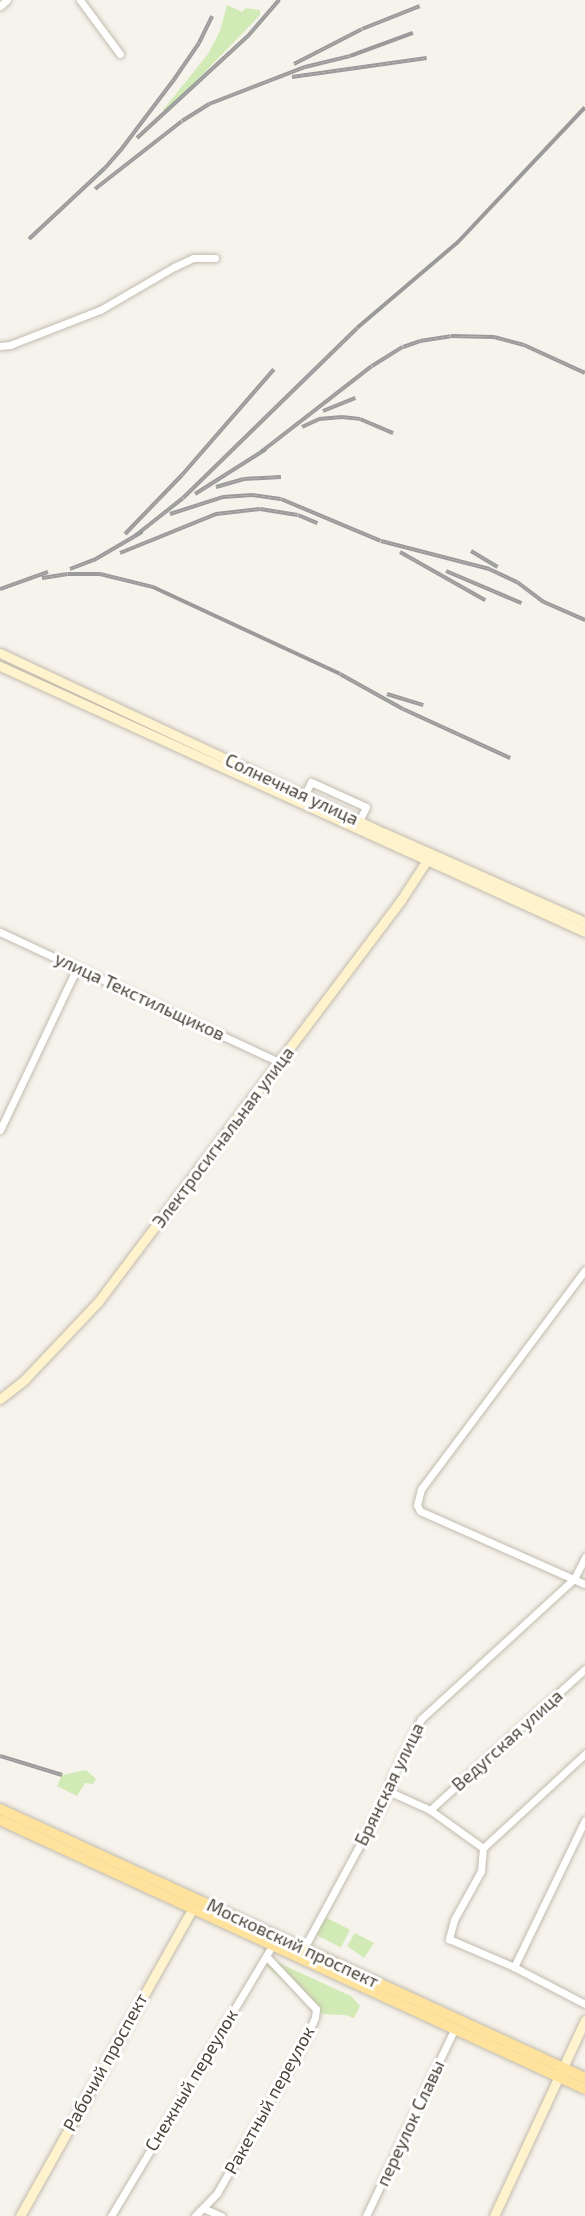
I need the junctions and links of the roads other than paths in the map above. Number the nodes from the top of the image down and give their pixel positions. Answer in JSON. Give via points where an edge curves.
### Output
{"nodes":[{"id":1,"x":8,"y":0,"type":"edge"},
{"id":2,"x":80,"y":0,"type":"edge"},
{"id":3,"x":0,"y":6,"type":"edge"},
{"id":4,"x":120,"y":54,"type":"dead end"},
{"id":5,"x":215,"y":258,"type":"dead end"},
{"id":6,"x":0,"y":346,"type":"edge"},
{"id":7,"x":0,"y":653,"type":"edge"},
{"id":8,"x":0,"y":666,"type":"edge"},
{"id":9,"x":305,"y":794,"type":"junction"},
{"id":10,"x":359,"y":821,"type":"junction"},
{"id":11,"x":430,"y":857,"type":"junction"},
{"id":12,"x":585,"y":922,"type":"edge"},
{"id":13,"x":0,"y":932,"type":"edge"},
{"id":14,"x":585,"y":932,"type":"edge"},
{"id":15,"x":77,"y":968,"type":"junction"},
{"id":16,"x":279,"y":1062,"type":"junction"},
{"id":17,"x":0,"y":1130,"type":"edge"},
{"id":18,"x":585,"y":1271,"type":"edge"},
{"id":19,"x":0,"y":1399,"type":"edge"},
{"id":20,"x":585,"y":1557,"type":"edge"},
{"id":21,"x":574,"y":1579,"type":"junction"},
{"id":22,"x":585,"y":1584,"type":"edge"},
{"id":23,"x":585,"y":1669,"type":"edge"},
{"id":24,"x":585,"y":1754,"type":"edge"},
{"id":25,"x":388,"y":1791,"type":"junction"},
{"id":26,"x":0,"y":1809,"type":"edge"},
{"id":27,"x":429,"y":1810,"type":"junction"},
{"id":28,"x":0,"y":1820,"type":"edge"},
{"id":29,"x":585,"y":1820,"type":"edge"},
{"id":30,"x":483,"y":1848,"type":"junction"},
{"id":31,"x":192,"y":1909,"type":"junction"},
{"id":32,"x":272,"y":1946,"type":"junction"},
{"id":33,"x":302,"y":1953,"type":"junction"},
{"id":34,"x":267,"y":1957,"type":"junction"},
{"id":35,"x":514,"y":1967,"type":"junction"},
{"id":36,"x":585,"y":2004,"type":"edge"},
{"id":37,"x":585,"y":2020,"type":"edge"},
{"id":38,"x":454,"y":2030,"type":"junction"},
{"id":39,"x":561,"y":2073,"type":"junction"},
{"id":40,"x":585,"y":2078,"type":"edge"},
{"id":41,"x":585,"y":2090,"type":"edge"},
{"id":42,"x":203,"y":2208,"type":"junction"},
{"id":43,"x":20,"y":2216,"type":"edge"},
{"id":44,"x":111,"y":2216,"type":"edge"},
{"id":45,"x":195,"y":2216,"type":"edge"},
{"id":46,"x":221,"y":2216,"type":"edge"},
{"id":47,"x":366,"y":2216,"type":"edge"},
{"id":48,"x":494,"y":2216,"type":"edge"}],
"edges":[{"from":1,"to":3,"type":"street"},
{"from":2,"to":4,"type":"street"},
{"from":5,"to":6,"type":"street","via":[[193,258],[100,310]]},
{"from":7,"to":9,"type":"main road","name":"Солнечная улица"},
{"from":8,"to":11,"type":"main road","name":"Солнечная улица"},
{"from":9,"to":10,"type":"main road","name":"Солнечная улица"},
{"from":9,"to":10,"type":"street","via":[[311,782],[366,807]]},
{"from":10,"to":11,"type":"main road","name":"Солнечная улица"},
{"from":11,"to":12,"type":"main road","name":"Солнечная улица"},
{"from":11,"to":14,"type":"main road","name":"Солнечная улица"},
{"from":11,"to":16,"type":"main road","name":"Электросигнальная улица"},
{"from":13,"to":15,"type":"street","name":"улица Текстильщиков"},
{"from":15,"to":16,"type":"street","name":"улица Текстильщиков"},
{"from":15,"to":17,"type":"street"},
{"from":16,"to":19,"type":"main road","name":"Электросигнальная улица","via":[[98,1302],[24,1380]]},
{"from":18,"to":21,"type":"street","via":[[417,1498],[420,1511]]},
{"from":20,"to":21,"type":"street","name":"Брянская улица"},
{"from":21,"to":22,"type":"street"},
{"from":21,"to":25,"type":"street","name":"Брянская улица","via":[[421,1719]]},
{"from":23,"to":27,"type":"street","name":"Ведугская улица"},
{"from":24,"to":30,"type":"street"},
{"from":25,"to":27,"type":"street"},
{"from":25,"to":33,"type":"street","name":"Брянская улица"},
{"from":26,"to":33,"type":"main road","name":"Московский проспект"},
{"from":27,"to":30,"type":"street"},
{"from":28,"to":31,"type":"main road","name":"Московский проспект"},
{"from":29,"to":35,"type":"street"},
{"from":30,"to":35,"type":"street","via":[[482,1871],[454,1920],[449,1939]]},
{"from":31,"to":32,"type":"main road","name":"Московский проспект"},
{"from":31,"to":43,"type":"main road","name":"Рабочий проспект"},
{"from":32,"to":33,"type":"main road","name":"Московский проспект"},
{"from":32,"to":34,"type":"street","name":"Снежный переулок"},
{"from":33,"to":38,"type":"main road","name":"Московский проспект"},
{"from":33,"to":39,"type":"main road","name":"Московский проспект"},
{"from":34,"to":42,"type":"street","name":"Ракетный переулок","via":[[316,2009],[315,2017],[217,2193]]},
{"from":34,"to":44,"type":"street","name":"Снежный переулок"},
{"from":35,"to":36,"type":"street"},
{"from":37,"to":39,"type":"main road"},
{"from":38,"to":39,"type":"main road","name":"Московский проспект"},
{"from":38,"to":47,"type":"street","name":"переулок Славы"},
{"from":39,"to":40,"type":"main road","name":"Московский проспект"},
{"from":39,"to":41,"type":"main road","name":"Московский проспект"},
{"from":39,"to":48,"type":"main road"},
{"from":42,"to":45,"type":"street","name":"Ракетный переулок"},
{"from":42,"to":46,"type":"street"}]}
